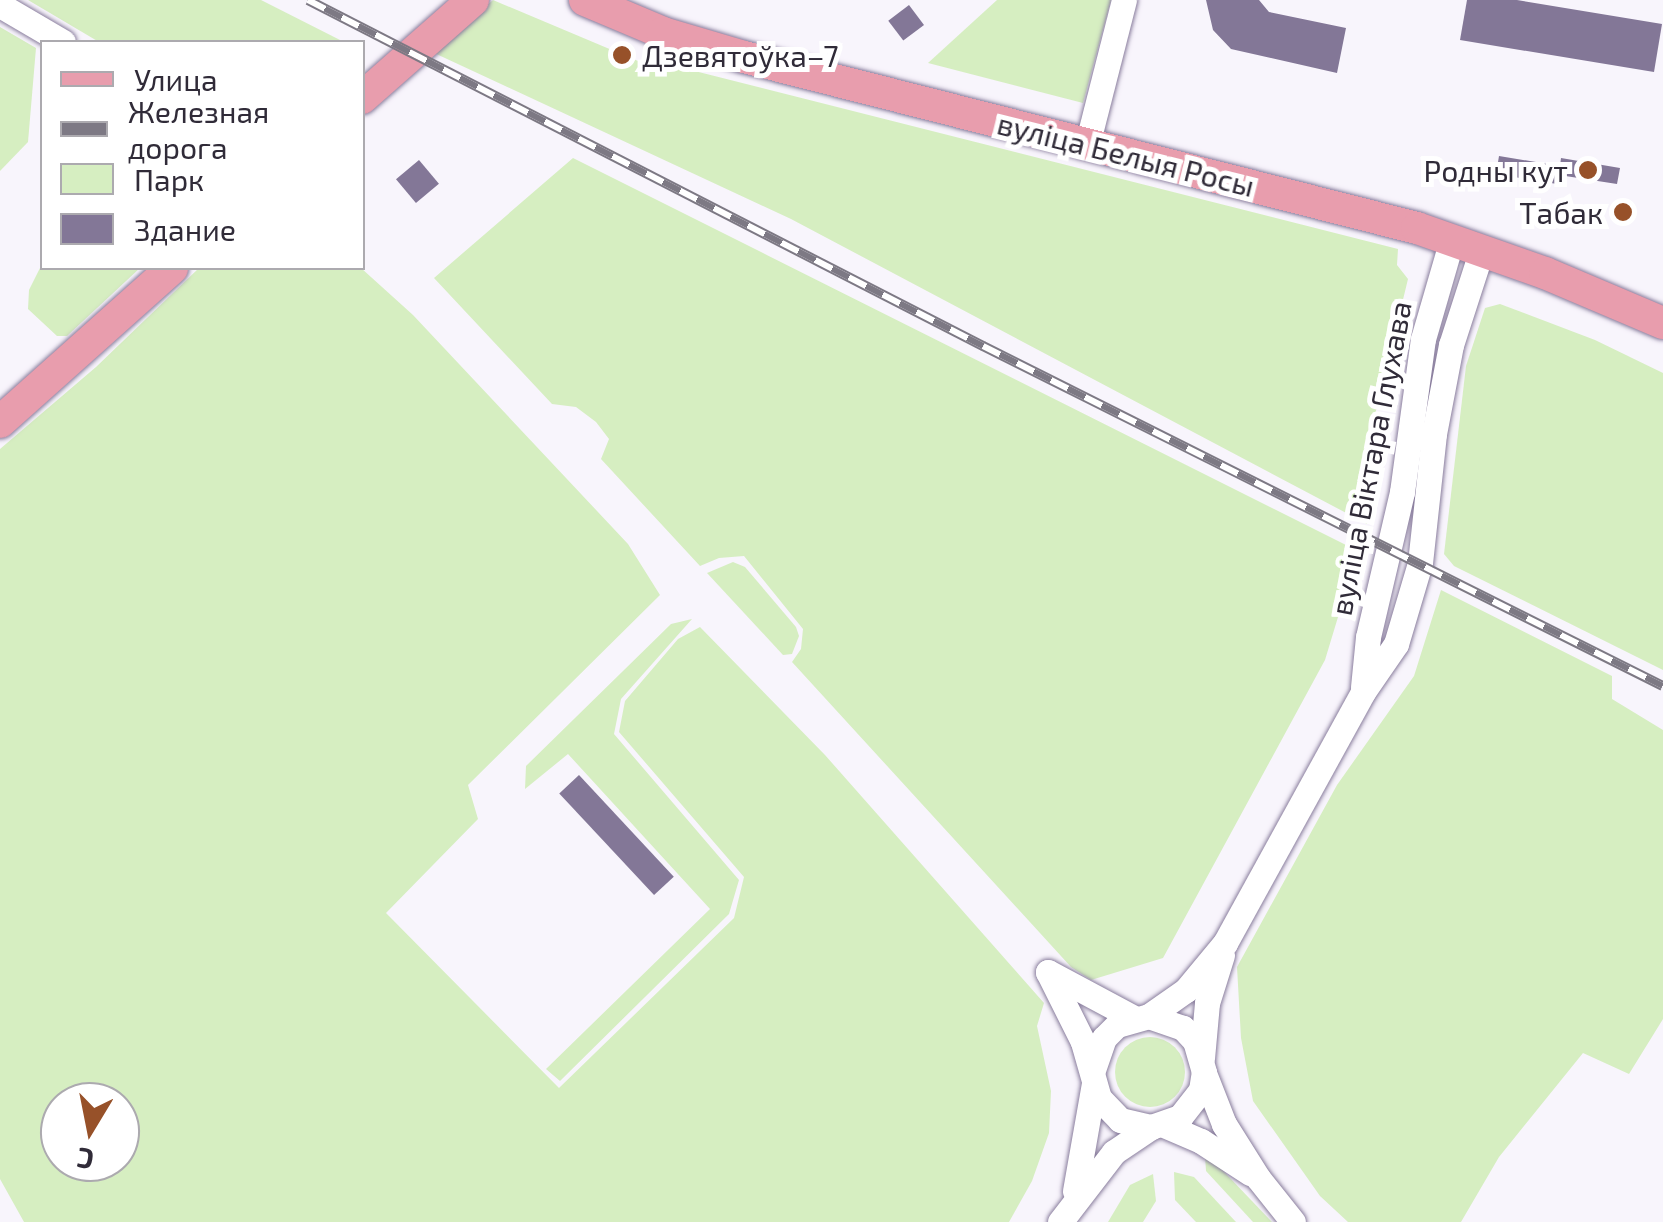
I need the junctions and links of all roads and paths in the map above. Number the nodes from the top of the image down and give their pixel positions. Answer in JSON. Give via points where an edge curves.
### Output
{"nodes":[{"id":1,"x":473,"y":0,"type":"edge"},
{"id":2,"x":585,"y":0,"type":"edge"},
{"id":3,"x":1124,"y":0,"type":"edge"},
{"id":4,"x":0,"y":5,"type":"edge"},
{"id":5,"x":60,"y":40,"type":"edge"},
{"id":6,"x":365,"y":95,"type":"edge"},
{"id":7,"x":1087,"y":145,"type":"junction"},
{"id":8,"x":1467,"y":244,"type":"junction"},
{"id":9,"x":170,"y":270,"type":"edge"},
{"id":10,"x":1663,"y":323,"type":"edge"},
{"id":11,"x":0,"y":422,"type":"edge"},
{"id":12,"x":1226,"y":943,"type":"junction"},
{"id":13,"x":1142,"y":1017,"type":"junction"},
{"id":14,"x":1203,"y":1065,"type":"junction"},
{"id":15,"x":1093,"y":1077,"type":"junction"},
{"id":16,"x":1157,"y":1126,"type":"junction"},
{"id":17,"x":1258,"y":1178,"type":"junction"},
{"id":18,"x":1066,"y":1212,"type":"edge"},
{"id":19,"x":1293,"y":1222,"type":"edge"}],
"edges":[{"from":1,"to":6,"type":"main road"},
{"from":2,"to":7,"type":"main road","name":"вуліца Белыя Росы","via":[[744,57]]},
{"from":3,"to":7,"type":"street"},
{"from":4,"to":5,"type":"street"},
{"from":7,"to":8,"type":"main road","name":"вуліца Белыя Росы"},
{"from":8,"to":10,"type":"main road","name":"вуліца Белыя Росы"},
{"from":8,"to":12,"type":"street","name":"вуліца Віктара Глухава","via":[[1423,340],[1363,692]]},
{"from":9,"to":11,"type":"main road"},
{"from":12,"to":13,"type":"street","name":"вуліца Віктара Глухава","via":[[1186,990]]},
{"from":12,"to":14,"type":"street","name":"вуліца Віктара Глухава","via":[[1208,1003]]},
{"from":13,"to":14,"type":"street","via":[[1183,1028]]},
{"from":13,"to":15,"type":"street","via":[[1104,1038]]},
{"from":13,"to":15,"type":"street","via":[[1048,972]]},
{"from":14,"to":16,"type":"street","via":[[1193,1105]]},
{"from":14,"to":17,"type":"street","via":[[1218,1112]]},
{"from":15,"to":16,"type":"street","via":[[1120,1120]]},
{"from":15,"to":18,"type":"street","via":[[1084,1160]]},
{"from":16,"to":17,"type":"street","via":[[1201,1141]]},
{"from":16,"to":18,"type":"street","via":[[1114,1152]]},
{"from":17,"to":19,"type":"street"}]}
